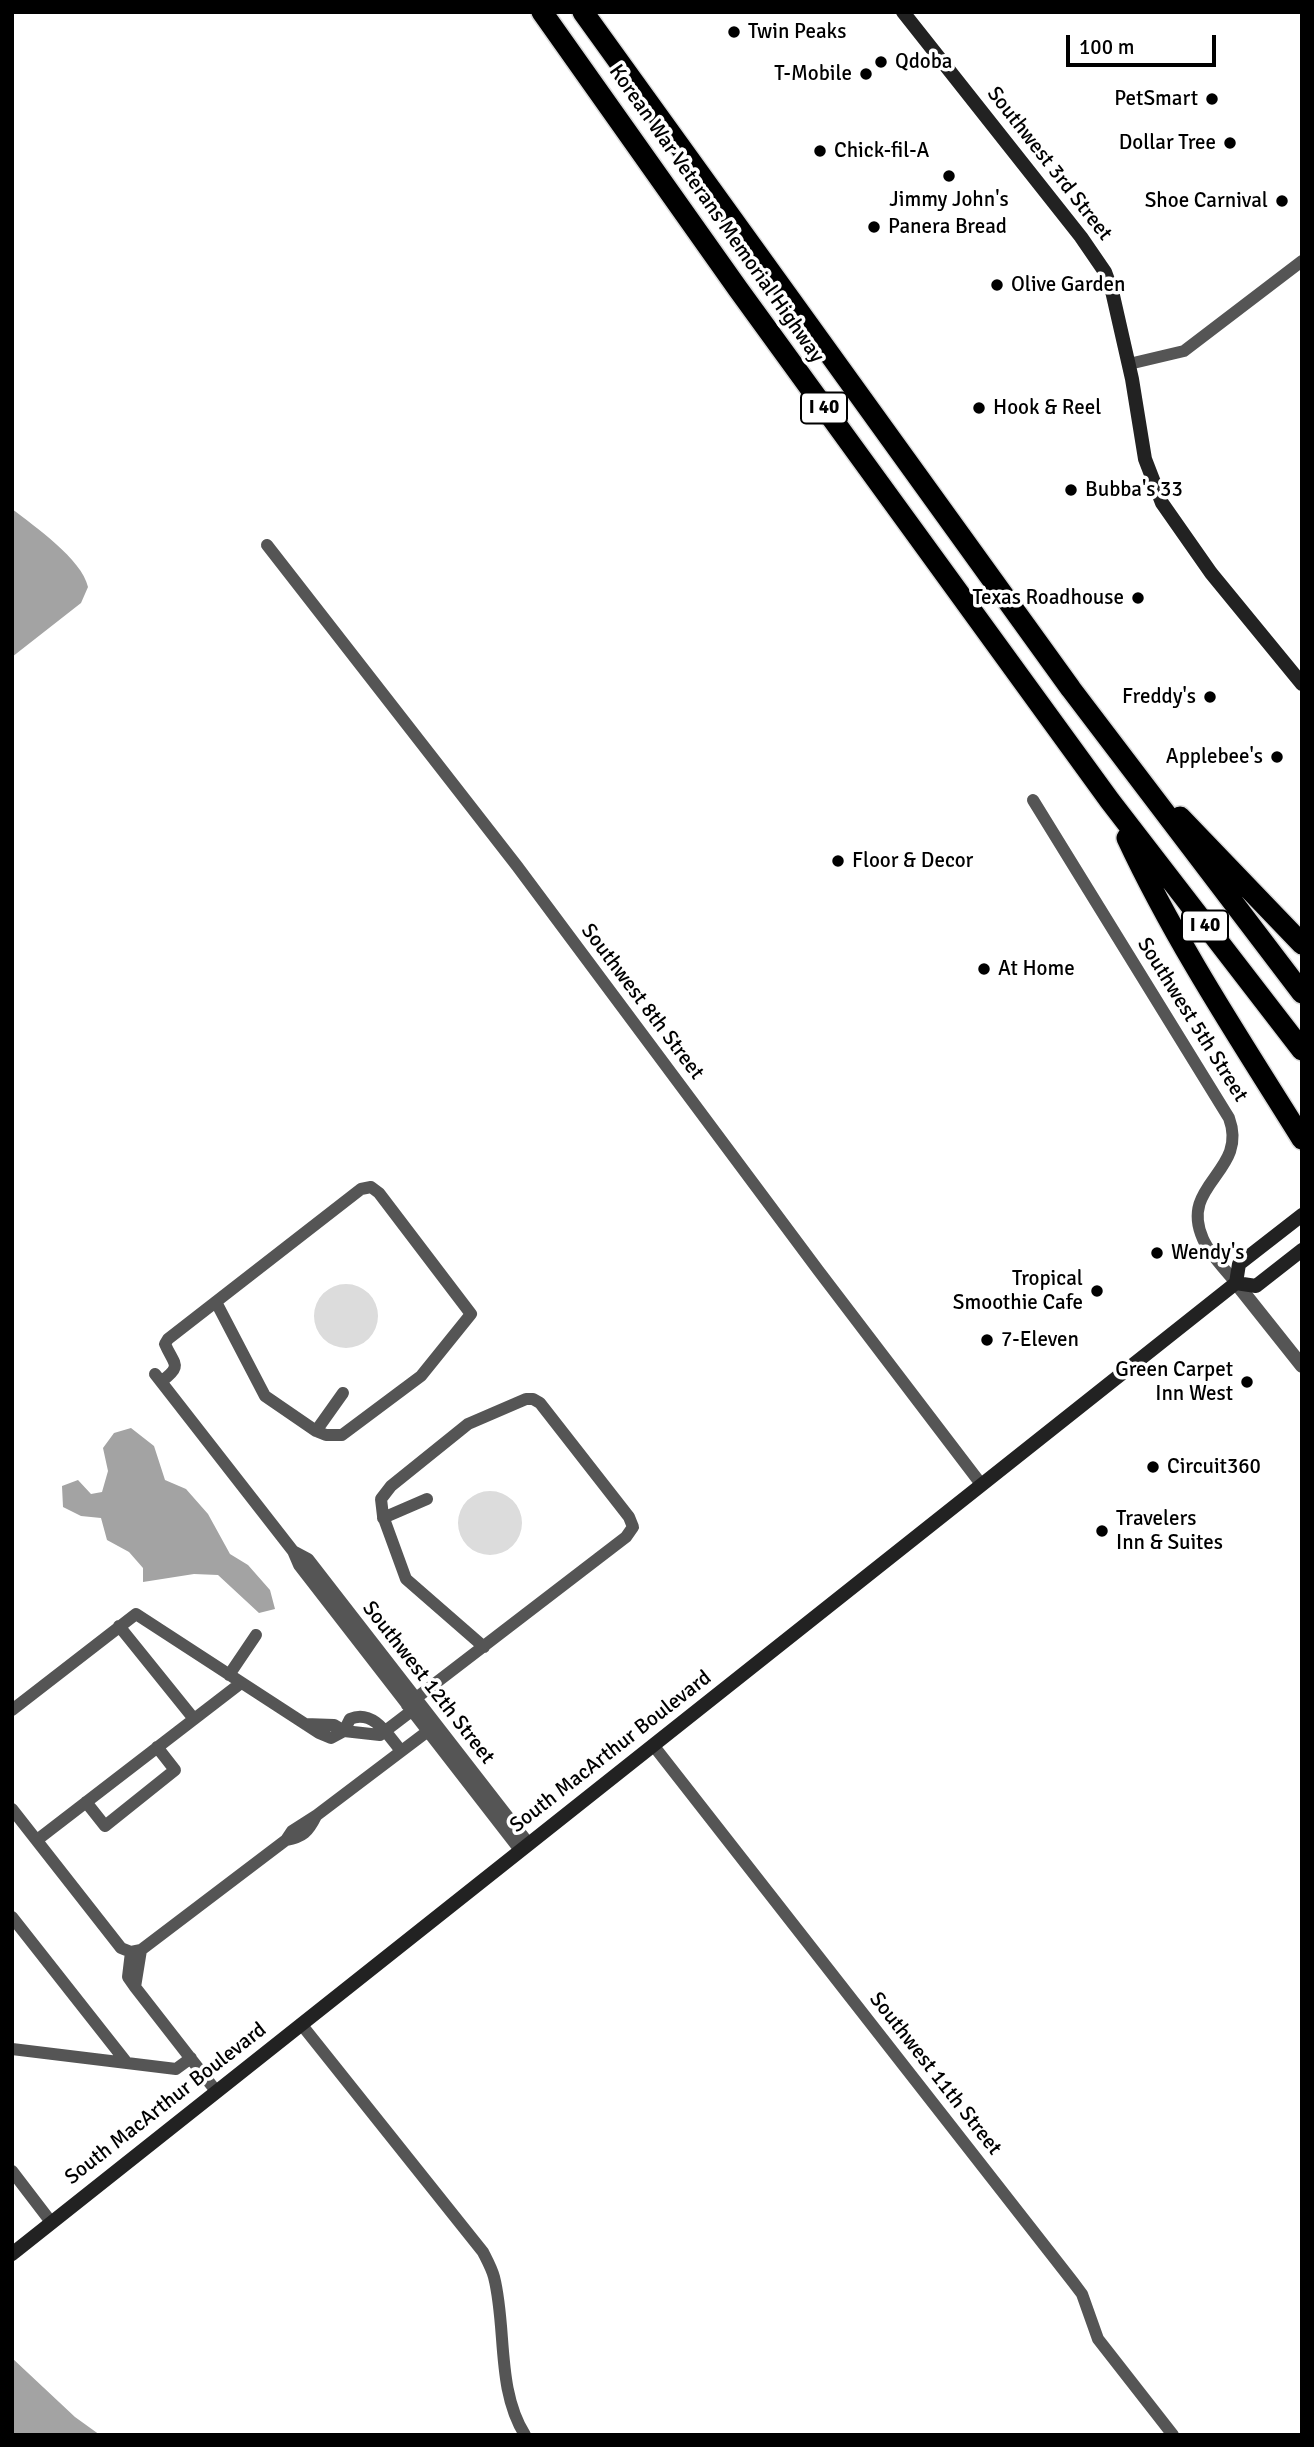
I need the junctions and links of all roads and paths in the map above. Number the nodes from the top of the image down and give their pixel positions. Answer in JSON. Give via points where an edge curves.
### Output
{"nodes":[{"id":1,"x":542,"y":12,"type":"edge"},
{"id":2,"x":583,"y":12,"type":"edge"},
{"id":3,"x":903,"y":12,"type":"edge"},
{"id":4,"x":1302,"y":261,"type":"edge"},
{"id":5,"x":1129,"y":363,"type":"junction"},
{"id":6,"x":267,"y":545,"type":"dead end"},
{"id":7,"x":1302,"y":684,"type":"edge"},
{"id":8,"x":1132,"y":772,"type":"junction"},
{"id":9,"x":1033,"y":800,"type":"dead end"},
{"id":10,"x":1110,"y":801,"type":"junction"},
{"id":11,"x":1302,"y":944,"type":"edge"},
{"id":12,"x":1302,"y":993,"type":"edge"},
{"id":13,"x":1302,"y":1050,"type":"edge"},
{"id":14,"x":1302,"y":1139,"type":"edge"},
{"id":15,"x":1302,"y":1214,"type":"edge"},
{"id":16,"x":1302,"y":1250,"type":"edge"},
{"id":17,"x":1236,"y":1283,"type":"junction"},
{"id":18,"x":216,"y":1302,"type":"junction"},
{"id":19,"x":1302,"y":1366,"type":"edge"},
{"id":20,"x":343,"y":1393,"type":"dead end"},
{"id":21,"x":316,"y":1431,"type":"junction"},
{"id":22,"x":981,"y":1485,"type":"junction"},
{"id":23,"x":427,"y":1499,"type":"dead end"},
{"id":24,"x":383,"y":1518,"type":"junction"},
{"id":25,"x":119,"y":1626,"type":"junction"},
{"id":26,"x":256,"y":1634,"type":"dead end"},
{"id":27,"x":484,"y":1647,"type":"junction"},
{"id":28,"x":229,"y":1675,"type":"junction"},
{"id":29,"x":241,"y":1683,"type":"junction"},
{"id":30,"x":414,"y":1705,"type":"junction"},
{"id":31,"x":12,"y":1710,"type":"edge"},
{"id":32,"x":194,"y":1719,"type":"junction"},
{"id":33,"x":385,"y":1731,"type":"junction"},
{"id":34,"x":428,"y":1731,"type":"junction"},
{"id":35,"x":653,"y":1745,"type":"junction"},
{"id":36,"x":157,"y":1747,"type":"junction"},
{"id":37,"x":401,"y":1751,"type":"junction"},
{"id":38,"x":86,"y":1802,"type":"junction"},
{"id":39,"x":12,"y":1809,"type":"edge"},
{"id":40,"x":37,"y":1840,"type":"junction"},
{"id":41,"x":525,"y":1847,"type":"junction"},
{"id":42,"x":12,"y":1917,"type":"edge"},
{"id":43,"x":136,"y":1951,"type":"junction"},
{"id":44,"x":301,"y":2024,"type":"junction"},
{"id":45,"x":12,"y":2049,"type":"edge"},
{"id":46,"x":191,"y":2058,"type":"junction"},
{"id":47,"x":127,"y":2063,"type":"junction"},
{"id":48,"x":216,"y":2091,"type":"junction"},
{"id":49,"x":12,"y":2171,"type":"edge"},
{"id":50,"x":51,"y":2222,"type":"junction"},
{"id":51,"x":12,"y":2254,"type":"edge"},
{"id":52,"x":525,"y":2435,"type":"edge"},
{"id":53,"x":1172,"y":2435,"type":"edge"}],
"edges":[{"from":1,"to":10,"type":"highway","name":"Korean War Veterans Memorial Highway","number":"I 40"},
{"from":2,"to":8,"type":"highway","name":"Korean War Veterans Memorial Highway","number":"I 40"},
{"from":3,"to":5,"type":"main road","name":"Southwest 3rd Street","via":[[1105,272]]},
{"from":4,"to":5,"type":"street","via":[[1184,351]]},
{"from":5,"to":7,"type":"main road","name":"Southwest 3rd Street","via":[[1145,459],[1162,503],[1211,573]]},
{"from":6,"to":22,"type":"street","name":"Southwest 8th Street","via":[[517,866]]},
{"from":8,"to":11,"type":"highway"},
{"from":8,"to":12,"type":"highway","name":"Korean War Veterans Memorial Highway","number":"I 40"},
{"from":9,"to":17,"type":"street","name":"Southwest 5th Street","via":[[1229,1118],[1230,1154],[1199,1199],[1198,1220],[1203,1240]]},
{"from":10,"to":13,"type":"highway","name":"Korean War Veterans Memorial Highway","number":"I 40"},
{"from":10,"to":14,"type":"highway","via":[[1186,951]]},
{"from":15,"to":17,"type":"main road","name":"South MacArthur Boulevard","via":[[1239,1264]]},
{"from":16,"to":17,"type":"main road","name":"South MacArthur Boulevard","via":[[1256,1286]]},
{"from":17,"to":19,"type":"street","name":"Southwest 5th Street"},
{"from":17,"to":22,"type":"main road","name":"South MacArthur Boulevard"},
{"from":18,"to":21,"type":"street","via":[[265,1396]]},
{"from":18,"to":21,"type":"street","via":[[361,1189],[371,1187],[379,1193],[471,1314],[421,1376],[342,1435]]},
{"from":18,"to":30,"type":"street","name":"Southwest 12th Street","via":[[167,1339],[176,1367],[159,1377],[293,1551],[308,1559]]},
{"from":20,"to":21,"type":"street"},
{"from":22,"to":35,"type":"main road","name":"South MacArthur Boulevard"},
{"from":23,"to":24,"type":"street"},
{"from":24,"to":27,"type":"street","via":[[406,1579]]},
{"from":24,"to":27,"type":"street","via":[[380,1509],[385,1492],[468,1424],[526,1399],[540,1402],[633,1527]]},
{"from":25,"to":28,"type":"street","via":[[135,1614]]},
{"from":25,"to":31,"type":"street"},
{"from":25,"to":32,"type":"street"},
{"from":26,"to":28,"type":"street"},
{"from":27,"to":30,"type":"street"},
{"from":28,"to":29,"type":"street"},
{"from":29,"to":32,"type":"street"},
{"from":29,"to":33,"type":"street","via":[[305,1724],[380,1735]]},
{"from":30,"to":33,"type":"street"},
{"from":30,"to":34,"type":"street","name":"Southwest 12th Street"},
{"from":30,"to":41,"type":"street","name":"Southwest 12th Street"},
{"from":32,"to":36,"type":"street"},
{"from":33,"to":37,"type":"street"},
{"from":34,"to":37,"type":"street"},
{"from":34,"to":41,"type":"street","name":"Southwest 12th Street"},
{"from":35,"to":41,"type":"main road","name":"South MacArthur Boulevard"},
{"from":35,"to":53,"type":"street","name":"Southwest 11th Street","via":[[1073,2282],[1098,2339]]},
{"from":36,"to":38,"type":"street"},
{"from":36,"to":38,"type":"street","via":[[175,1770],[105,1826]]},
{"from":37,"to":43,"type":"street","via":[[317,1815],[300,1837],[286,1840]]},
{"from":38,"to":40,"type":"street"},
{"from":39,"to":40,"type":"street"},
{"from":40,"to":43,"type":"street","via":[[121,1948]]},
{"from":41,"to":44,"type":"main road","name":"South MacArthur Boulevard"},
{"from":42,"to":47,"type":"street"},
{"from":43,"to":46,"type":"street","via":[[135,1987]]},
{"from":44,"to":48,"type":"main road","name":"South MacArthur Boulevard"},
{"from":44,"to":52,"type":"street","via":[[483,2252],[494,2277],[510,2398]]},
{"from":45,"to":47,"type":"street"},
{"from":46,"to":47,"type":"street","via":[[176,2069]]},
{"from":46,"to":48,"type":"street"},
{"from":48,"to":50,"type":"main road","name":"South MacArthur Boulevard"},
{"from":49,"to":50,"type":"street"},
{"from":50,"to":51,"type":"main road","name":"South MacArthur Boulevard"}]}
